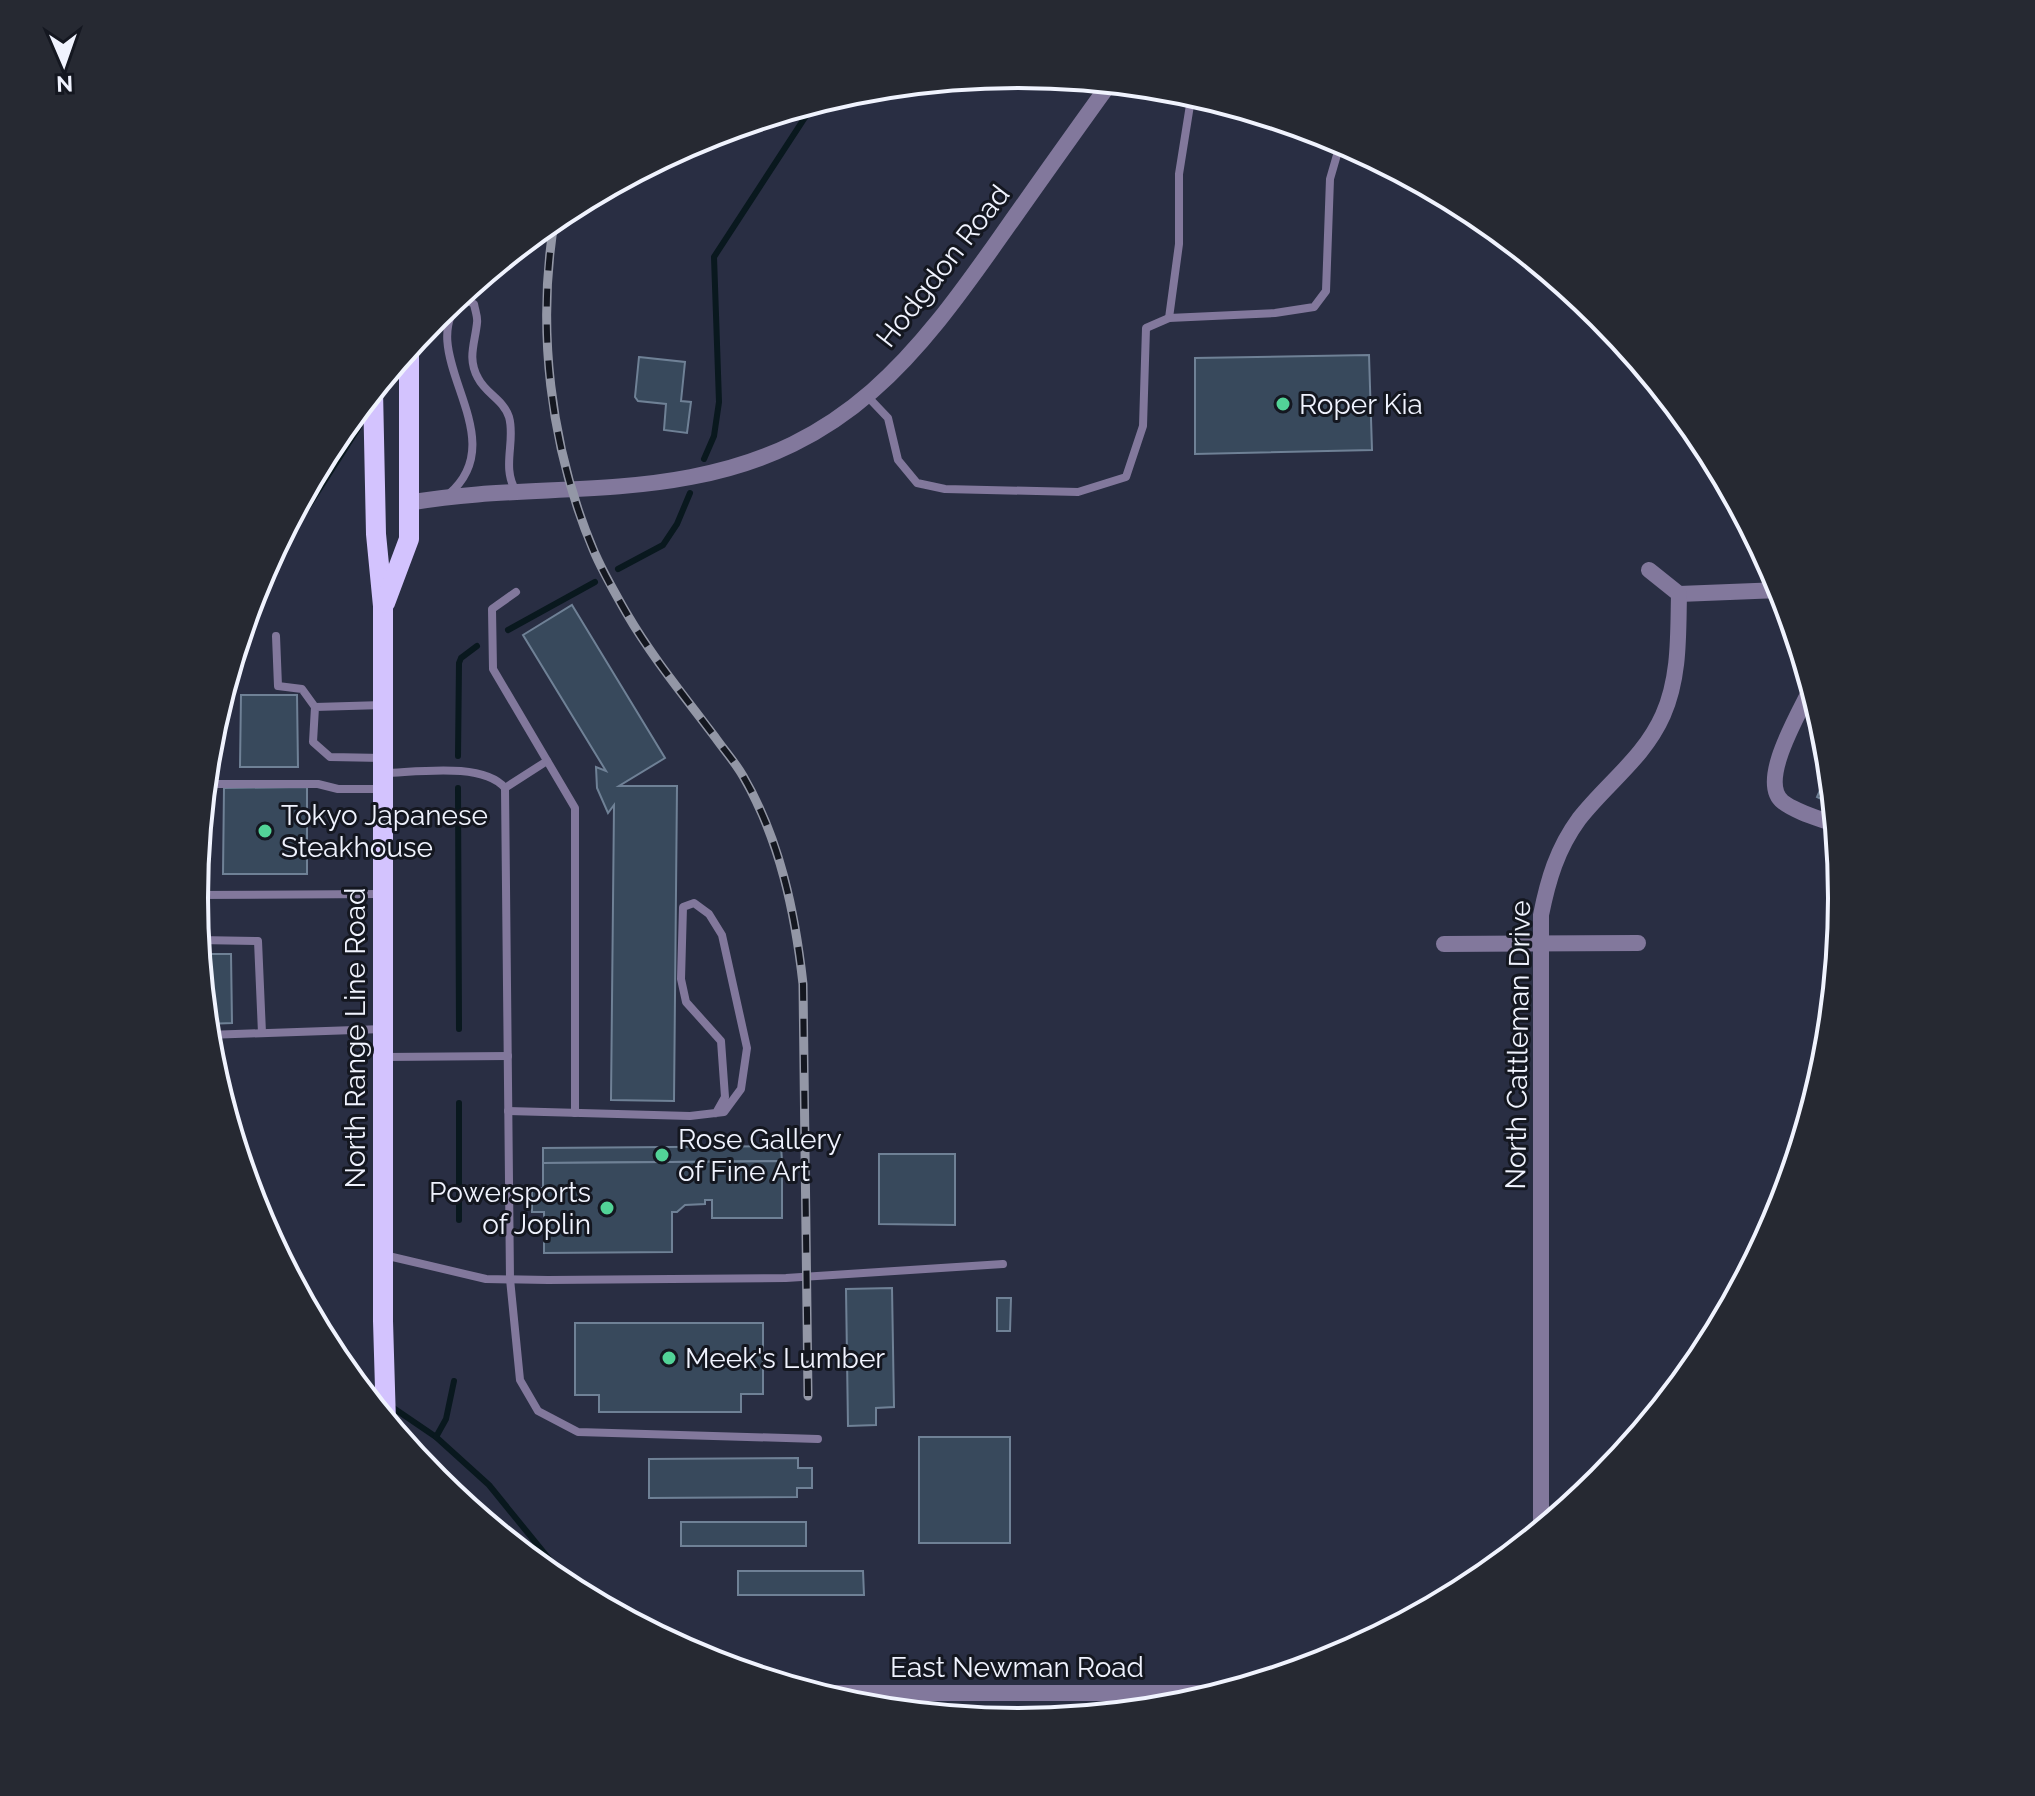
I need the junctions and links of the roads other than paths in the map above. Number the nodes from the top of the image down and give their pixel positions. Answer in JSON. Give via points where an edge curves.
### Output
{"nodes":[{"id":1,"x":1103,"y":93,"type":"edge"},
{"id":2,"x":1190,"y":107,"type":"edge"},
{"id":3,"x":1337,"y":155,"type":"edge"},
{"id":4,"x":470,"y":302,"type":"edge"},
{"id":5,"x":1169,"y":318,"type":"junction"},
{"id":6,"x":450,"y":320,"type":"edge"},
{"id":7,"x":409,"y":364,"type":"edge"},
{"id":8,"x":868,"y":397,"type":"junction"},
{"id":9,"x":373,"y":407,"type":"edge"},
{"id":10,"x":516,"y":492,"type":"junction"},
{"id":11,"x":445,"y":497,"type":"junction"},
{"id":12,"x":408,"y":503,"type":"junction"},
{"id":13,"x":1649,"y":570,"type":"dead end"},
{"id":14,"x":1767,"y":591,"type":"edge"},
{"id":15,"x":516,"y":592,"type":"dead end"},
{"id":16,"x":1679,"y":594,"type":"junction"},
{"id":17,"x":383,"y":606,"type":"junction"},
{"id":18,"x":276,"y":636,"type":"dead end"},
{"id":19,"x":1804,"y":704,"type":"edge"},
{"id":20,"x":383,"y":705,"type":"junction"},
{"id":21,"x":315,"y":707,"type":"junction"},
{"id":22,"x":547,"y":761,"type":"junction"},
{"id":23,"x":383,"y":773,"type":"junction"},
{"id":24,"x":215,"y":784,"type":"edge"},
{"id":25,"x":505,"y":788,"type":"junction"},
{"id":26,"x":1824,"y":820,"type":"edge"},
{"id":27,"x":383,"y":894,"type":"junction"},
{"id":28,"x":208,"y":895,"type":"edge"},
{"id":29,"x":209,"y":940,"type":"edge"},
{"id":30,"x":1541,"y":943,"type":"junction"},
{"id":31,"x":1638,"y":943,"type":"dead end"},
{"id":32,"x":1444,"y":944,"type":"dead end"},
{"id":33,"x":383,"y":1029,"type":"junction"},
{"id":34,"x":262,"y":1033,"type":"junction"},
{"id":35,"x":219,"y":1035,"type":"edge"},
{"id":36,"x":508,"y":1056,"type":"junction"},
{"id":37,"x":383,"y":1057,"type":"junction"},
{"id":38,"x":508,"y":1111,"type":"junction"},
{"id":39,"x":575,"y":1113,"type":"junction"},
{"id":40,"x":716,"y":1113,"type":"junction"},
{"id":41,"x":383,"y":1255,"type":"junction"},
{"id":42,"x":1003,"y":1264,"type":"dead end"},
{"id":43,"x":510,"y":1279,"type":"junction"},
{"id":44,"x":385,"y":1404,"type":"edge"},
{"id":45,"x":818,"y":1439,"type":"dead end"},
{"id":46,"x":1541,"y":1516,"type":"edge"},
{"id":47,"x":865,"y":1693,"type":"edge"},
{"id":48,"x":1170,"y":1693,"type":"edge"}],
"edges":[{"from":1,"to":8,"type":"street","name":"Hodgdon Road","via":[[946,313]]},
{"from":2,"to":5,"type":"lane","via":[[1179,174],[1179,244]]},
{"from":3,"to":5,"type":"lane","via":[[1330,179],[1326,291],[1314,307]]},
{"from":4,"to":10,"type":"lane","via":[[477,322],[472,356],[477,377],[502,402],[510,419],[508,461]]},
{"from":5,"to":8,"type":"lane","via":[[1146,328],[1143,426],[1126,477],[1078,492],[945,489],[917,483],[898,460],[888,418]]},
{"from":6,"to":11,"type":"lane","via":[[451,359],[473,442],[470,467]]},
{"from":7,"to":12,"type":"main road","name":"North Range Line Road"},
{"from":8,"to":10,"type":"street","name":"Hodgdon Road","via":[[799,441],[730,468],[647,483]]},
{"from":9,"to":17,"type":"main road","name":"North Range Line Road"},
{"from":10,"to":11,"type":"street","name":"Hodgdon Road"},
{"from":11,"to":12,"type":"street","name":"Hodgdon Road"},
{"from":12,"to":17,"type":"main road","name":"North Range Line Road","via":[[409,539]]},
{"from":13,"to":16,"type":"street"},
{"from":14,"to":16,"type":"street"},
{"from":15,"to":22,"type":"lane","via":[[492,609],[493,669]]},
{"from":16,"to":30,"type":"street","name":"North Cattleman Drive","via":[[1673,682],[1663,714],[1647,745],[1560,847],[1541,915]]},
{"from":17,"to":20,"type":"main road","name":"North Range Line Road"},
{"from":18,"to":21,"type":"lane","via":[[278,686],[302,689]]},
{"from":19,"to":26,"type":"street","via":[[1773,785],[1784,803]]},
{"from":20,"to":21,"type":"lane"},
{"from":20,"to":23,"type":"main road","name":"North Range Line Road"},
{"from":21,"to":23,"type":"lane","via":[[313,742],[330,757]]},
{"from":22,"to":25,"type":"lane"},
{"from":22,"to":39,"type":"lane","via":[[575,808]]},
{"from":23,"to":24,"type":"lane","via":[[338,789],[318,784]]},
{"from":23,"to":25,"type":"lane","via":[[477,772]]},
{"from":23,"to":27,"type":"main road","name":"North Range Line Road"},
{"from":25,"to":36,"type":"lane"},
{"from":27,"to":28,"type":"lane"},
{"from":27,"to":33,"type":"main road","name":"North Range Line Road"},
{"from":29,"to":34,"type":"lane","via":[[258,941]]},
{"from":30,"to":31,"type":"street"},
{"from":30,"to":32,"type":"street"},
{"from":30,"to":46,"type":"street","name":"North Cattleman Drive"},
{"from":33,"to":34,"type":"lane"},
{"from":33,"to":37,"type":"main road","name":"North Range Line Road"},
{"from":34,"to":35,"type":"lane"},
{"from":36,"to":37,"type":"lane"},
{"from":36,"to":38,"type":"lane"},
{"from":37,"to":41,"type":"main road","name":"North Range Line Road"},
{"from":38,"to":39,"type":"lane"},
{"from":38,"to":43,"type":"lane"},
{"from":39,"to":40,"type":"lane"},
{"from":40,"to":40,"type":"lane","via":[[724,1112],[741,1089],[747,1048],[722,935],[709,914],[694,903],[683,907],[681,979],[686,1002],[721,1041],[725,1097]]},
{"from":41,"to":43,"type":"lane","via":[[486,1279]]},
{"from":41,"to":44,"type":"main road","name":"North Range Line Road"},
{"from":42,"to":43,"type":"lane","via":[[786,1278]]},
{"from":43,"to":45,"type":"lane","via":[[520,1380],[538,1411],[578,1432]]},
{"from":47,"to":48,"type":"street","name":"East Newman Road"}]}
